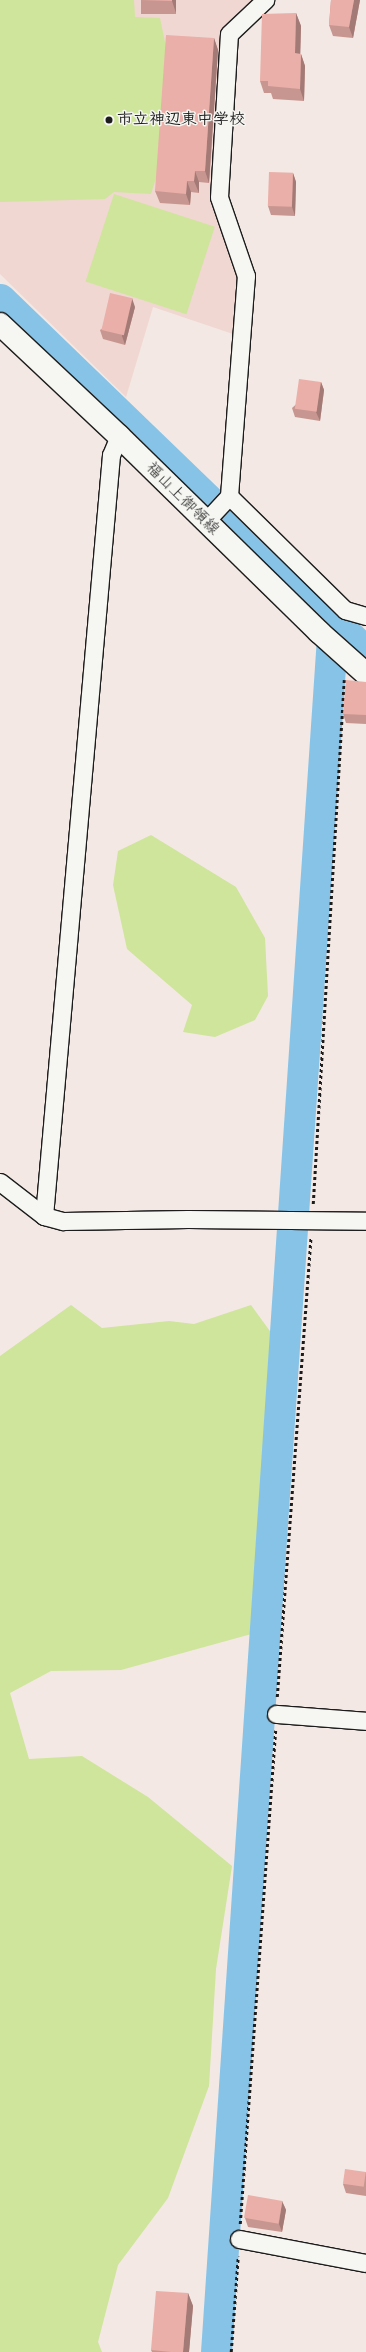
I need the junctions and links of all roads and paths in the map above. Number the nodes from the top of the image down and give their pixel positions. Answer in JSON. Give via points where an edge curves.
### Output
{"nodes":[{"id":1,"x":265,"y":0,"type":"edge"},
{"id":2,"x":0,"y":324,"type":"edge"},
{"id":3,"x":120,"y":436,"type":"junction"},
{"id":4,"x":228,"y":498,"type":"junction"},
{"id":5,"x":208,"y":519,"type":"junction"},
{"id":6,"x":366,"y":616,"type":"edge"},
{"id":7,"x":346,"y":657,"type":"junction"},
{"id":8,"x":366,"y":674,"type":"edge"},
{"id":9,"x":0,"y":1182,"type":"edge"},
{"id":10,"x":44,"y":1216,"type":"junction"},
{"id":11,"x":310,"y":1221,"type":"junction"},
{"id":12,"x":366,"y":1221,"type":"edge"},
{"id":13,"x":276,"y":1714,"type":"junction"},
{"id":14,"x":366,"y":1721,"type":"edge"},
{"id":15,"x":239,"y":2239,"type":"junction"},
{"id":16,"x":366,"y":2263,"type":"edge"},
{"id":17,"x":231,"y":2352,"type":"edge"}],
"edges":[{"from":1,"to":4,"type":"street","via":[[229,34],[219,197],[246,276]]},
{"from":2,"to":3,"type":"main road","name":"福山上御領線"},
{"from":3,"to":5,"type":"main road","name":"福山上御領線"},
{"from":3,"to":10,"type":"street","via":[[111,455]]},
{"from":4,"to":5,"type":"street"},
{"from":4,"to":6,"type":"street","via":[[345,610]]},
{"from":5,"to":7,"type":"main road","name":"福山上御領線"},
{"from":7,"to":8,"type":"main road","name":"福山上御領線"},
{"from":7,"to":11,"type":"path"},
{"from":9,"to":10,"type":"street"},
{"from":10,"to":11,"type":"street","via":[[63,1221]]},
{"from":11,"to":12,"type":"street"},
{"from":11,"to":13,"type":"path"},
{"from":13,"to":14,"type":"street"},
{"from":13,"to":15,"type":"path"},
{"from":15,"to":16,"type":"street"},
{"from":15,"to":17,"type":"path"}]}
